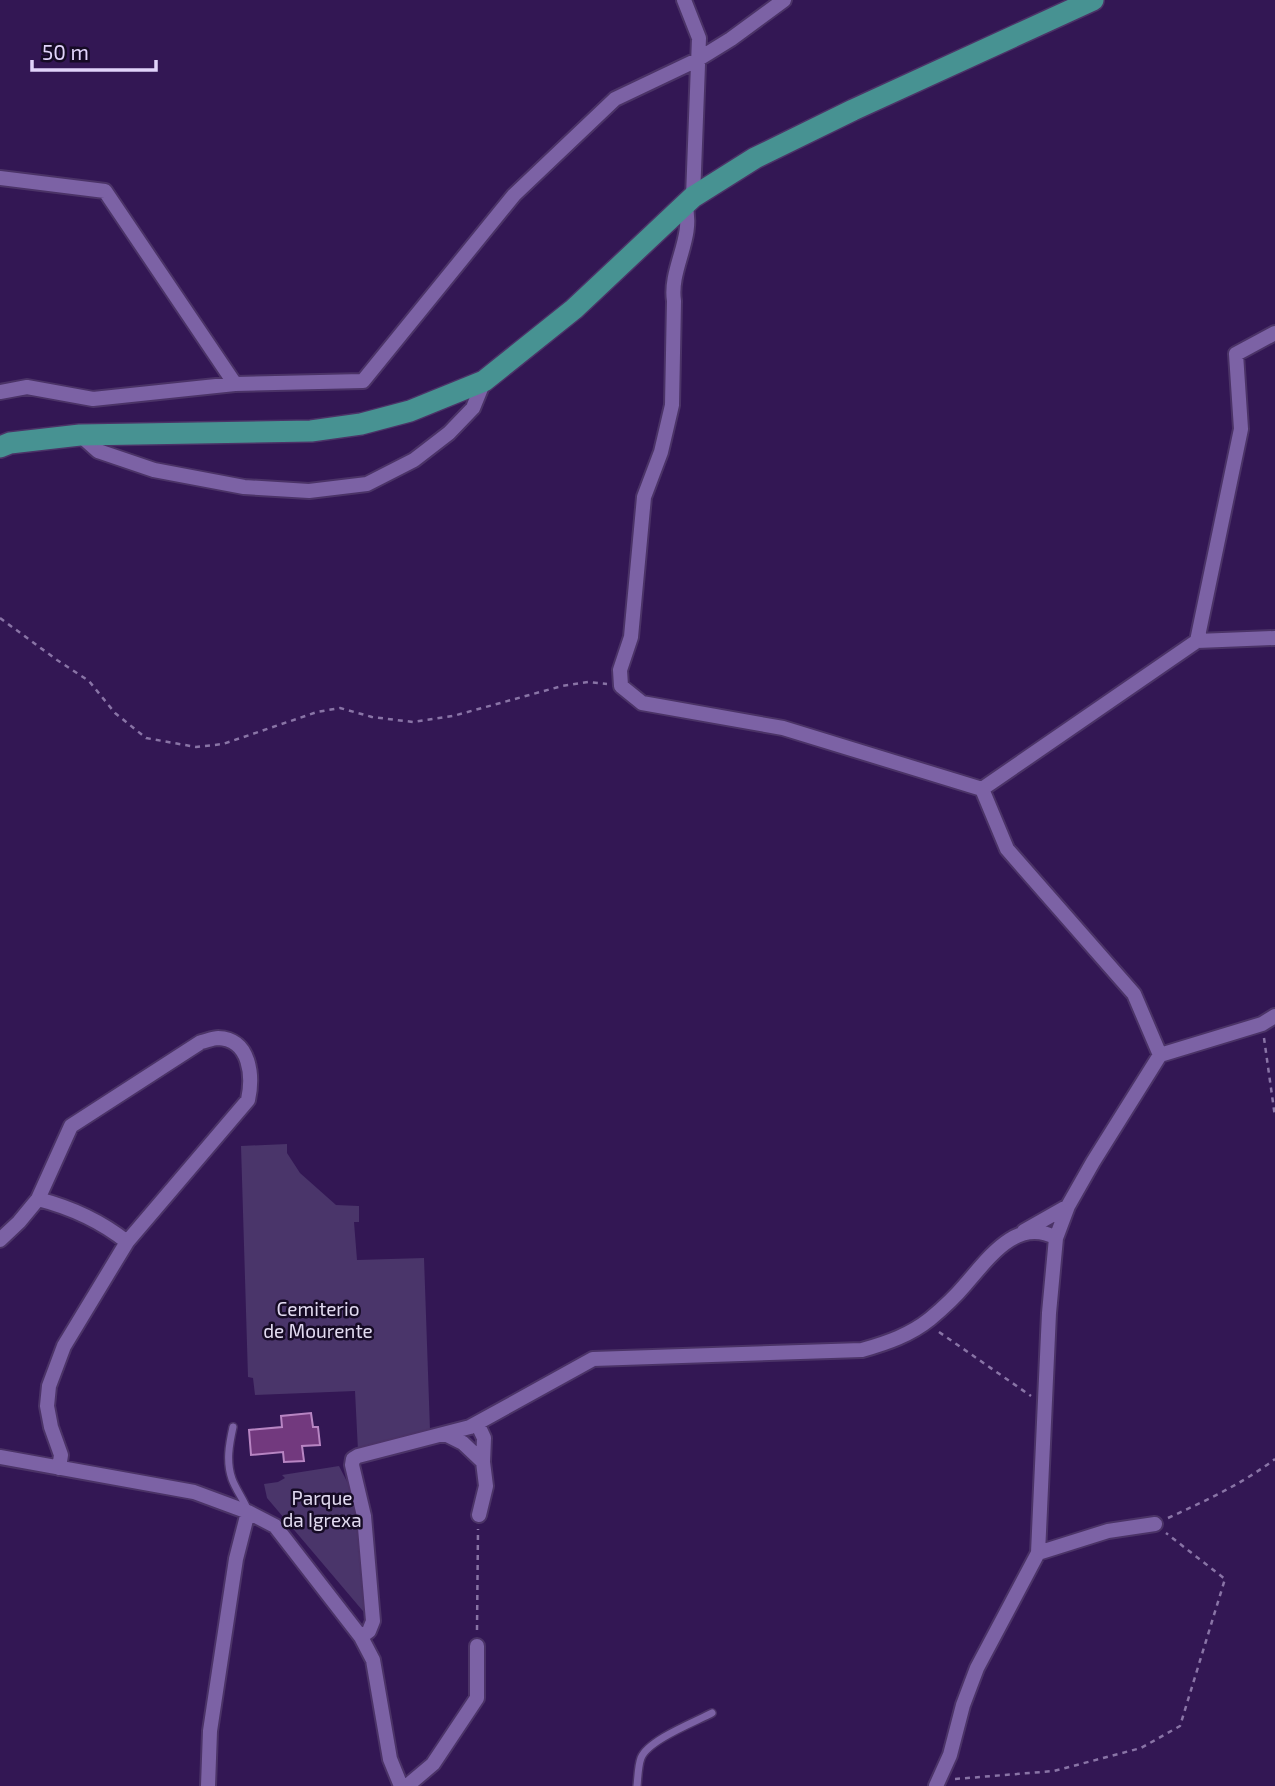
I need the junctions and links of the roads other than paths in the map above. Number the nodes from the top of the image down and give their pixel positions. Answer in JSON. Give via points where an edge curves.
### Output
{"nodes":[{"id":1,"x":684,"y":0,"type":"edge"},
{"id":2,"x":784,"y":0,"type":"edge"},
{"id":3,"x":1093,"y":0,"type":"edge"},
{"id":4,"x":697,"y":60,"type":"junction"},
{"id":5,"x":0,"y":178,"type":"edge"},
{"id":6,"x":689,"y":201,"type":"junction"},
{"id":7,"x":1275,"y":333,"type":"edge"},
{"id":8,"x":484,"y":381,"type":"junction"},
{"id":9,"x":235,"y":384,"type":"junction"},
{"id":10,"x":0,"y":392,"type":"edge"},
{"id":11,"x":80,"y":435,"type":"junction"},
{"id":12,"x":0,"y":447,"type":"edge"},
{"id":13,"x":1275,"y":638,"type":"edge"},
{"id":14,"x":1197,"y":641,"type":"junction"},
{"id":15,"x":982,"y":789,"type":"junction"},
{"id":16,"x":1275,"y":1016,"type":"edge"},
{"id":17,"x":1160,"y":1055,"type":"junction"},
{"id":18,"x":38,"y":1199,"type":"junction"},
{"id":19,"x":1068,"y":1206,"type":"junction"},
{"id":20,"x":1012,"y":1238,"type":"junction"},
{"id":21,"x":1056,"y":1238,"type":"junction"},
{"id":22,"x":0,"y":1240,"type":"edge"},
{"id":23,"x":127,"y":1241,"type":"junction"},
{"id":24,"x":477,"y":1423,"type":"junction"},
{"id":25,"x":233,"y":1427,"type":"dead end"},
{"id":26,"x":445,"y":1434,"type":"junction"},
{"id":27,"x":0,"y":1457,"type":"edge"},
{"id":28,"x":483,"y":1462,"type":"junction"},
{"id":29,"x":59,"y":1468,"type":"junction"},
{"id":30,"x":248,"y":1512,"type":"junction"},
{"id":31,"x":479,"y":1515,"type":"road end"},
{"id":32,"x":1155,"y":1524,"type":"road end"},
{"id":33,"x":1038,"y":1553,"type":"junction"},
{"id":34,"x":361,"y":1637,"type":"junction"},
{"id":35,"x":477,"y":1646,"type":"road end"},
{"id":36,"x":712,"y":1713,"type":"dead end"},
{"id":37,"x":937,"y":1783,"type":"edge"},
{"id":38,"x":208,"y":1786,"type":"edge"},
{"id":39,"x":401,"y":1786,"type":"edge"},
{"id":40,"x":407,"y":1786,"type":"edge"},
{"id":41,"x":637,"y":1786,"type":"edge"}],
"edges":[{"from":1,"to":4,"type":"street","via":[[699,38]]},
{"from":2,"to":4,"type":"street"},
{"from":3,"to":6,"type":"highway","via":[[767,152]]},
{"from":4,"to":6,"type":"street"},
{"from":4,"to":9,"type":"street","via":[[615,99],[514,195],[363,382]]},
{"from":5,"to":9,"type":"street","via":[[105,191]]},
{"from":6,"to":8,"type":"highway","via":[[574,309]]},
{"from":6,"to":15,"type":"street","via":[[682,258],[672,289],[672,405],[644,497],[631,637],[620,670],[621,686],[642,703],[783,729]]},
{"from":7,"to":14,"type":"street","via":[[1236,354],[1241,429]]},
{"from":8,"to":11,"type":"highway","via":[[410,411],[311,431]]},
{"from":8,"to":11,"type":"street","via":[[473,408],[449,433],[414,460],[367,484],[309,491],[244,487],[155,470],[98,451]]},
{"from":9,"to":10,"type":"street","via":[[93,399],[27,387]]},
{"from":11,"to":12,"type":"highway"},
{"from":13,"to":14,"type":"street"},
{"from":14,"to":15,"type":"street"},
{"from":15,"to":17,"type":"street","via":[[1007,849],[1134,994]]},
{"from":16,"to":17,"type":"street"},
{"from":17,"to":19,"type":"street"},
{"from":18,"to":22,"type":"street"},
{"from":18,"to":23,"type":"street"},
{"from":18,"to":23,"type":"street","via":[[71,1126],[201,1042],[218,1038],[230,1042],[241,1049],[249,1064],[248,1100]]},
{"from":19,"to":20,"type":"street"},
{"from":19,"to":21,"type":"street"},
{"from":20,"to":21,"type":"street","via":[[1029,1231]]},
{"from":20,"to":24,"type":"street","via":[[906,1335],[862,1350],[593,1359]]},
{"from":21,"to":33,"type":"street"},
{"from":23,"to":29,"type":"street","via":[[54,1366],[47,1406],[61,1455]]},
{"from":24,"to":26,"type":"street"},
{"from":24,"to":28,"type":"street","via":[[484,1438]]},
{"from":25,"to":30,"type":"lane","via":[[229,1464]]},
{"from":26,"to":28,"type":"street"},
{"from":26,"to":34,"type":"street","via":[[353,1459],[365,1516],[373,1621]]},
{"from":27,"to":29,"type":"street"},
{"from":28,"to":31,"type":"street","via":[[486,1486]]},
{"from":29,"to":30,"type":"street","via":[[194,1492]]},
{"from":30,"to":34,"type":"street","via":[[275,1526]]},
{"from":30,"to":38,"type":"street","via":[[236,1559],[210,1731]]},
{"from":32,"to":33,"type":"street","via":[[1108,1531]]},
{"from":33,"to":37,"type":"street","via":[[977,1668]]},
{"from":34,"to":39,"type":"street","via":[[373,1660],[390,1759]]},
{"from":35,"to":40,"type":"street","via":[[477,1698],[433,1764]]},
{"from":36,"to":41,"type":"lane","via":[[645,1751]]}]}
